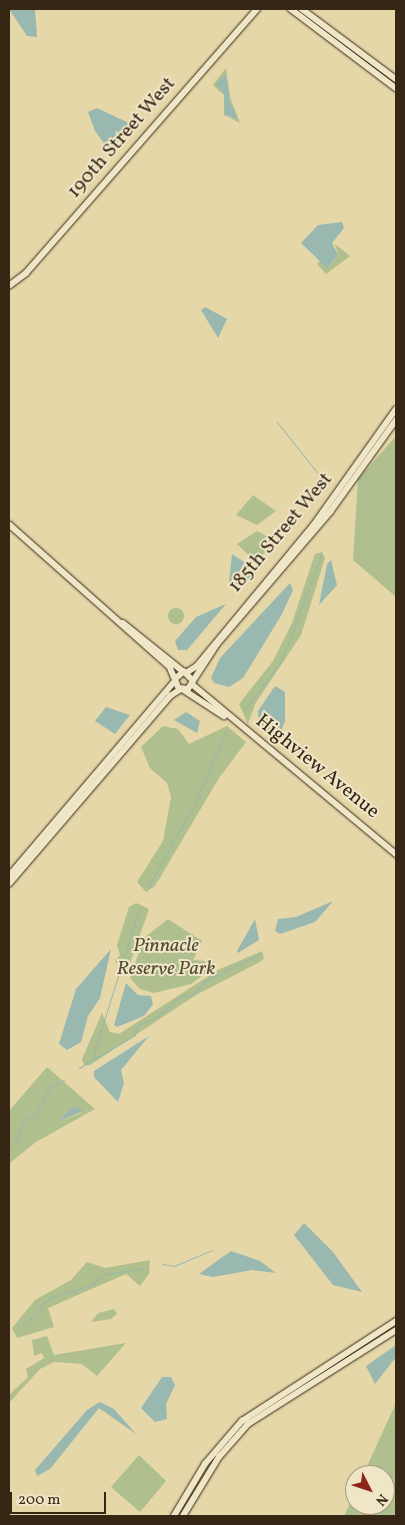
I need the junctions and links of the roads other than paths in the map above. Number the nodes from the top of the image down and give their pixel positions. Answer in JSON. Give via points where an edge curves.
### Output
{"nodes":[{"id":1,"x":257,"y":9,"type":"edge"},
{"id":2,"x":290,"y":9,"type":"edge"},
{"id":3,"x":302,"y":9,"type":"edge"},
{"id":4,"x":396,"y":79,"type":"edge"},
{"id":5,"x":396,"y":88,"type":"edge"},
{"id":6,"x":9,"y":286,"type":"edge"},
{"id":7,"x":396,"y":409,"type":"edge"},
{"id":8,"x":396,"y":420,"type":"edge"},
{"id":9,"x":9,"y":524,"type":"edge"},
{"id":10,"x":115,"y":617,"type":"junction"},
{"id":11,"x":185,"y":672,"type":"junction"},
{"id":12,"x":176,"y":680,"type":"junction"},
{"id":13,"x":192,"y":682,"type":"junction"},
{"id":14,"x":182,"y":689,"type":"junction"},
{"id":15,"x":239,"y":724,"type":"junction"},
{"id":16,"x":396,"y":854,"type":"edge"},
{"id":17,"x":9,"y":876,"type":"edge"},
{"id":18,"x":9,"y":884,"type":"edge"},
{"id":19,"x":396,"y":1321,"type":"edge"},
{"id":20,"x":396,"y":1330,"type":"edge"},
{"id":21,"x":174,"y":1516,"type":"edge"},
{"id":22,"x":183,"y":1516,"type":"edge"}],
"edges":[{"from":1,"to":6,"type":"street","name":"190th Street West","via":[[26,273]]},
{"from":2,"to":5,"type":"street"},
{"from":3,"to":4,"type":"street"},
{"from":7,"to":11,"type":"street","name":"185th Street West","via":[[313,526],[197,666]]},
{"from":8,"to":13,"type":"street","name":"185th Street West","via":[[330,512],[217,644]]},
{"from":9,"to":10,"type":"street","name":"Highview Avenue"},
{"from":10,"to":11,"type":"street","name":"Highview Avenue"},
{"from":10,"to":12,"type":"street","name":"Highview Avenue","via":[[170,667]]},
{"from":11,"to":12,"type":"street"},
{"from":11,"to":13,"type":"street","name":"Highview Avenue"},
{"from":12,"to":14,"type":"street","name":"Highview Avenue"},
{"from":12,"to":17,"type":"street"},
{"from":13,"to":14,"type":"street"},
{"from":13,"to":15,"type":"street","name":"Highview Avenue"},
{"from":14,"to":15,"type":"street","name":"Highview Avenue"},
{"from":14,"to":18,"type":"street","via":[[168,698]]},
{"from":15,"to":16,"type":"street","name":"Highview Avenue"},
{"from":19,"to":21,"type":"street","via":[[242,1421],[205,1464]]},
{"from":20,"to":22,"type":"street","via":[[268,1409],[240,1432],[216,1461]]}]}
